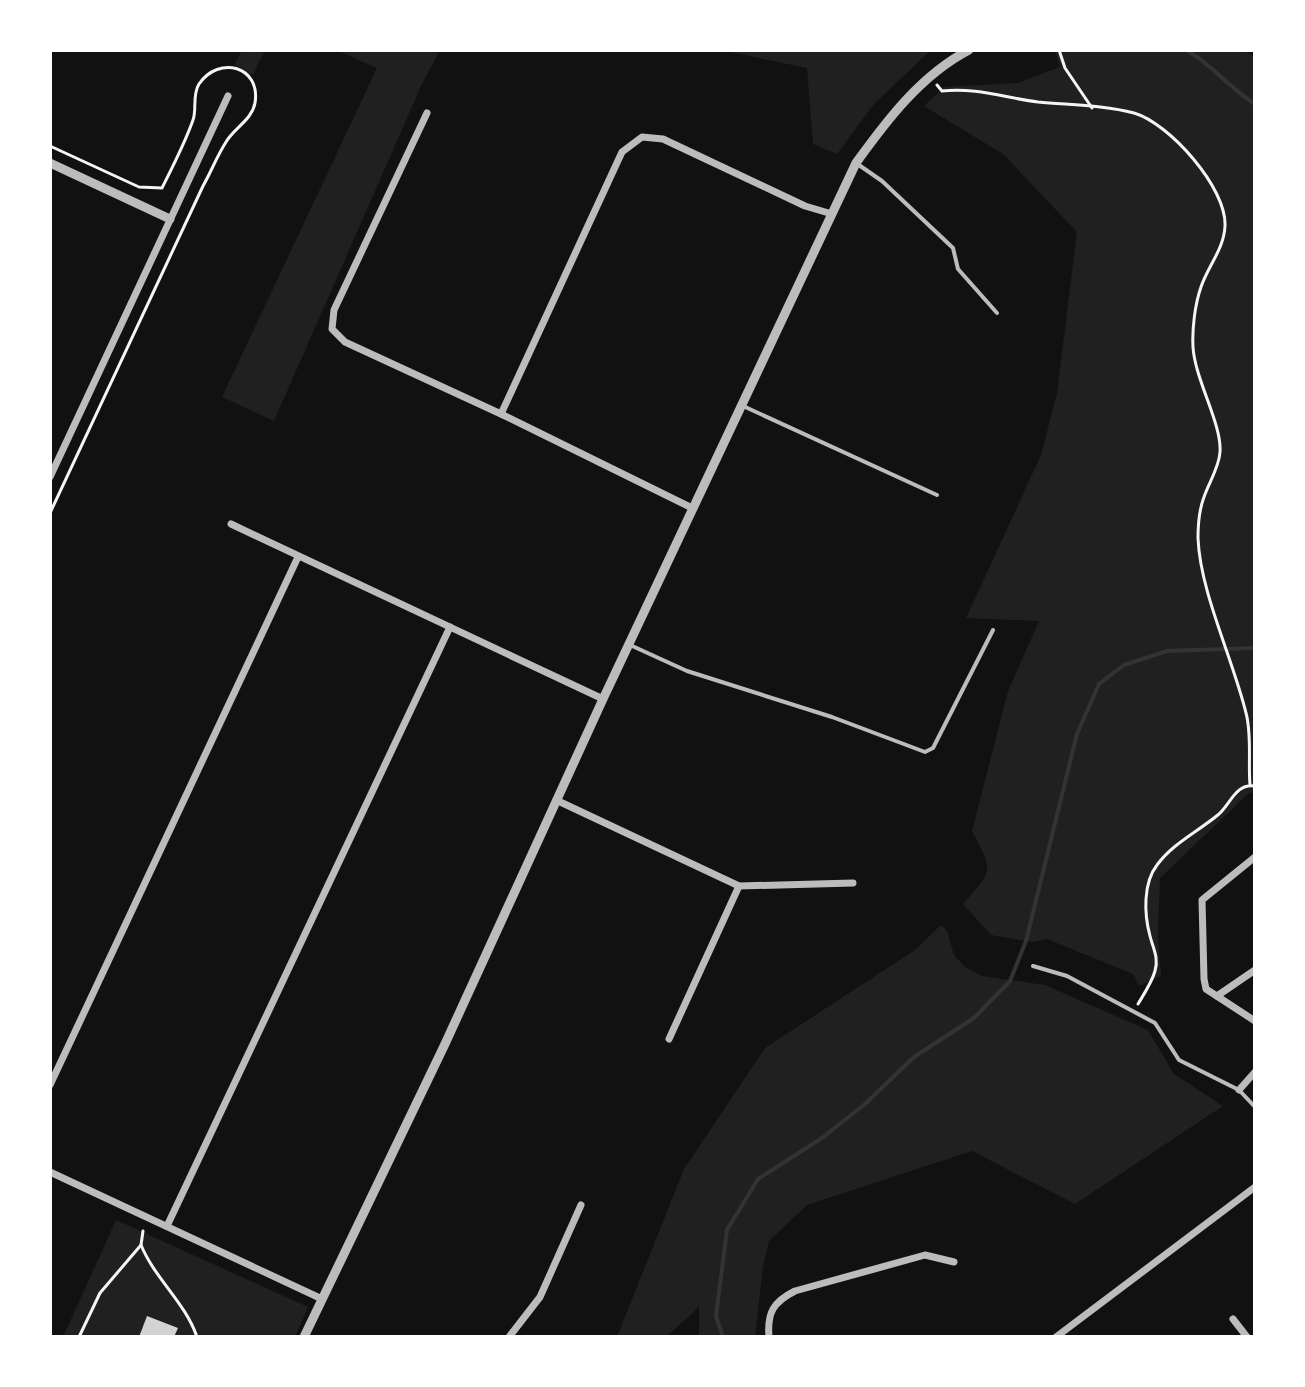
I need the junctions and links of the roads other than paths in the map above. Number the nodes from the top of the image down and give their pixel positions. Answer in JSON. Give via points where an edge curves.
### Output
{"nodes":[{"id":1,"x":969,"y":50,"type":"edge"},
{"id":2,"x":228,"y":96,"type":"dead end"},
{"id":3,"x":427,"y":113,"type":"dead end"},
{"id":4,"x":50,"y":163,"type":"edge"},
{"id":5,"x":856,"y":163,"type":"junction"},
{"id":6,"x":832,"y":214,"type":"junction"},
{"id":7,"x":170,"y":219,"type":"junction"},
{"id":8,"x":997,"y":313,"type":"dead end"},
{"id":9,"x":741,"y":405,"type":"junction"},
{"id":10,"x":501,"y":414,"type":"junction"},
{"id":11,"x":50,"y":477,"type":"edge"},
{"id":12,"x":937,"y":495,"type":"dead end"},
{"id":13,"x":692,"y":508,"type":"junction"},
{"id":14,"x":231,"y":524,"type":"dead end"},
{"id":15,"x":298,"y":557,"type":"junction"},
{"id":16,"x":450,"y":627,"type":"junction"},
{"id":17,"x":993,"y":630,"type":"dead end"},
{"id":18,"x":630,"y":645,"type":"junction"},
{"id":19,"x":603,"y":699,"type":"junction"},
{"id":20,"x":556,"y":800,"type":"junction"},
{"id":21,"x":1255,"y":857,"type":"edge"},
{"id":22,"x":853,"y":883,"type":"dead end"},
{"id":23,"x":739,"y":886,"type":"junction"},
{"id":24,"x":1033,"y":966,"type":"dead end"},
{"id":25,"x":1255,"y":970,"type":"edge"},
{"id":26,"x":1217,"y":996,"type":"junction"},
{"id":27,"x":1255,"y":1021,"type":"edge"},
{"id":28,"x":669,"y":1039,"type":"dead end"},
{"id":29,"x":1255,"y":1072,"type":"edge"},
{"id":30,"x":50,"y":1085,"type":"edge"},
{"id":31,"x":1239,"y":1090,"type":"junction"},
{"id":32,"x":1255,"y":1107,"type":"edge"},
{"id":33,"x":50,"y":1172,"type":"edge"},
{"id":34,"x":1255,"y":1187,"type":"edge"},
{"id":35,"x":581,"y":1205,"type":"dead end"},
{"id":36,"x":167,"y":1226,"type":"junction"},
{"id":37,"x":954,"y":1262,"type":"dead end"},
{"id":38,"x":322,"y":1299,"type":"junction"},
{"id":39,"x":1233,"y":1319,"type":"dead end"},
{"id":40,"x":304,"y":1337,"type":"edge"},
{"id":41,"x":509,"y":1337,"type":"edge"},
{"id":42,"x":769,"y":1337,"type":"edge"},
{"id":43,"x":1056,"y":1337,"type":"edge"},
{"id":44,"x":1247,"y":1337,"type":"edge"}],
"edges":[{"from":1,"to":5,"type":"street","via":[[891,115]]},
{"from":2,"to":7,"type":"street"},
{"from":3,"to":10,"type":"street","via":[[334,310],[332,329],[345,342]]},
{"from":4,"to":7,"type":"street"},
{"from":5,"to":6,"type":"street"},
{"from":5,"to":8,"type":"lane","via":[[953,248],[958,269]]},
{"from":6,"to":9,"type":"street"},
{"from":6,"to":10,"type":"street","via":[[663,139],[642,137],[622,152]]},
{"from":7,"to":11,"type":"street"},
{"from":9,"to":12,"type":"lane"},
{"from":9,"to":13,"type":"street"},
{"from":10,"to":13,"type":"street"},
{"from":13,"to":18,"type":"street"},
{"from":14,"to":15,"type":"street"},
{"from":15,"to":16,"type":"street"},
{"from":15,"to":30,"type":"street"},
{"from":16,"to":19,"type":"street"},
{"from":16,"to":36,"type":"street"},
{"from":17,"to":18,"type":"lane","via":[[933,748],[925,752],[687,671]]},
{"from":18,"to":19,"type":"street"},
{"from":19,"to":20,"type":"street"},
{"from":20,"to":23,"type":"street"},
{"from":20,"to":38,"type":"street"},
{"from":21,"to":26,"type":"street","via":[[1202,900],[1204,979],[1206,989]]},
{"from":22,"to":23,"type":"street"},
{"from":23,"to":28,"type":"street"},
{"from":24,"to":31,"type":"lane","via":[[1067,976],[1155,1023],[1179,1060]]},
{"from":25,"to":26,"type":"street"},
{"from":26,"to":27,"type":"street"},
{"from":29,"to":31,"type":"street"},
{"from":31,"to":32,"type":"lane"},
{"from":33,"to":36,"type":"street"},
{"from":34,"to":43,"type":"street"},
{"from":35,"to":41,"type":"street","via":[[540,1297]]},
{"from":36,"to":38,"type":"street"},
{"from":37,"to":42,"type":"street","via":[[925,1255],[795,1291],[777,1300],[768,1317]]},
{"from":38,"to":40,"type":"street"},
{"from":39,"to":44,"type":"street"}]}
